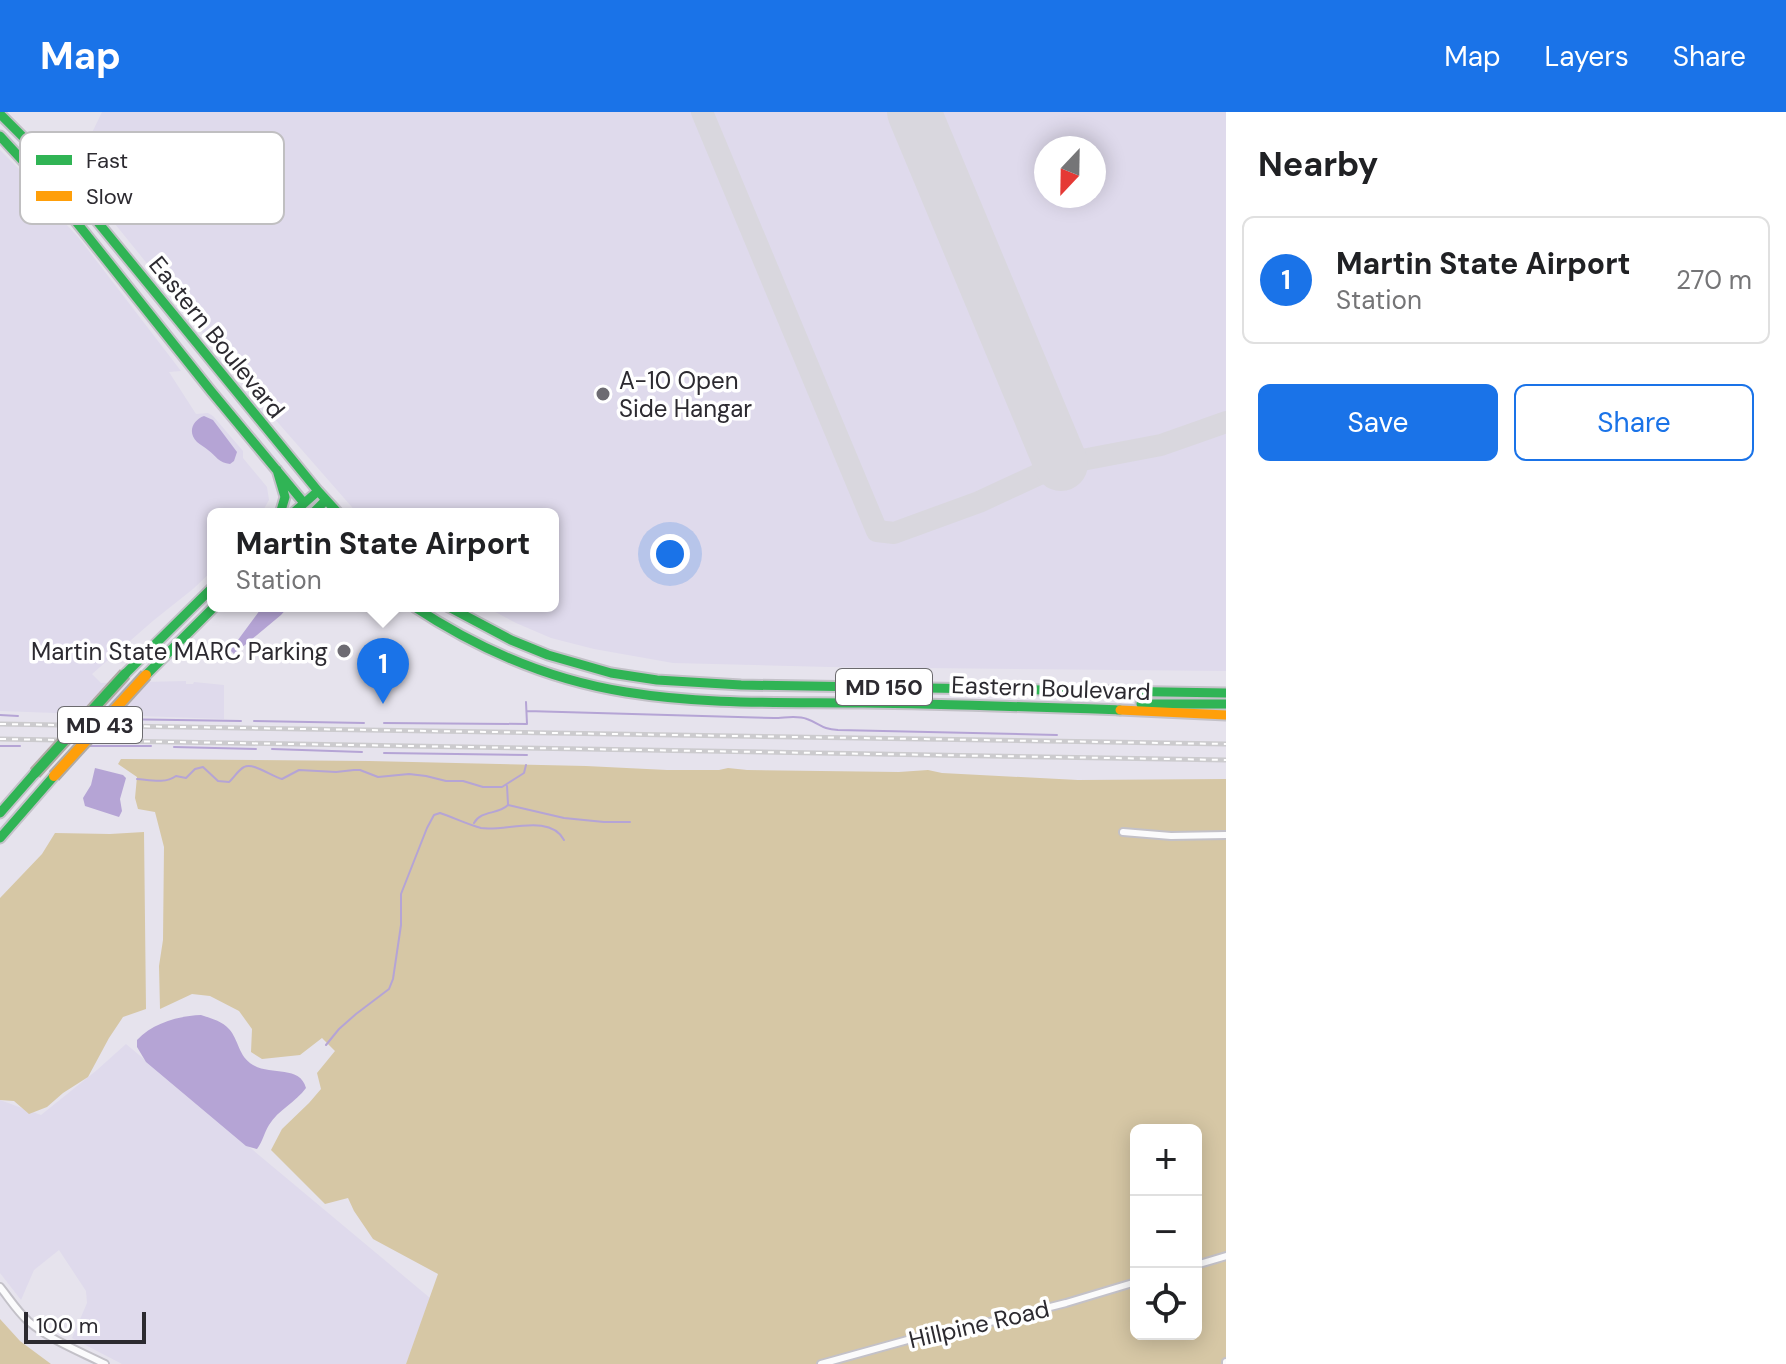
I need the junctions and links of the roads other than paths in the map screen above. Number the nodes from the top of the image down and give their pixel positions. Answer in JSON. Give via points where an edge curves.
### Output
{"nodes":[{"id":1,"x":0,"y":114,"type":"edge"},
{"id":2,"x":20,"y":134,"type":"edge"},
{"id":3,"x":0,"y":136,"type":"edge"},
{"id":4,"x":20,"y":157,"type":"edge"},
{"id":5,"x":78,"y":224,"type":"edge"},
{"id":6,"x":99,"y":224,"type":"edge"},
{"id":7,"x":277,"y":470,"type":"junction"},
{"id":8,"x":318,"y":491,"type":"junction"},
{"id":9,"x":326,"y":500,"type":"junction"},
{"id":10,"x":304,"y":503,"type":"junction"},
{"id":11,"x":282,"y":508,"type":"edge"},
{"id":12,"x":299,"y":508,"type":"edge"},
{"id":13,"x":308,"y":508,"type":"edge"},
{"id":14,"x":319,"y":508,"type":"edge"},
{"id":15,"x":333,"y":508,"type":"edge"},
{"id":16,"x":207,"y":593,"type":"edge"},
{"id":17,"x":209,"y":612,"type":"edge"},
{"id":18,"x":423,"y":612,"type":"edge"},
{"id":19,"x":458,"y":612,"type":"edge"},
{"id":20,"x":1226,"y":693,"type":"edge"},
{"id":21,"x":1226,"y":704,"type":"edge"},
{"id":22,"x":1099,"y":708,"type":"junction"},
{"id":23,"x":1226,"y":715,"type":"edge"},
{"id":24,"x":0,"y":813,"type":"edge"},
{"id":25,"x":1123,"y":832,"type":"dead end"},
{"id":26,"x":1226,"y":835,"type":"edge"},
{"id":27,"x":0,"y":838,"type":"edge"},
{"id":28,"x":1226,"y":1256,"type":"edge"},
{"id":29,"x":1202,"y":1263,"type":"edge"},
{"id":30,"x":1130,"y":1284,"type":"edge"},
{"id":31,"x":0,"y":1287,"type":"edge"},
{"id":32,"x":105,"y":1364,"type":"edge"},
{"id":33,"x":821,"y":1364,"type":"edge"}],
"edges":[{"from":1,"to":2,"type":"main road","name":"Eastern Boulevard"},
{"from":3,"to":4,"type":"main road","name":"Eastern Boulevard"},
{"from":5,"to":7,"type":"main road","name":"Eastern Boulevard"},
{"from":6,"to":8,"type":"main road","name":"Eastern Boulevard"},
{"from":7,"to":10,"type":"main road","name":"Eastern Boulevard"},
{"from":7,"to":11,"type":"main road","via":[[285,497]]},
{"from":8,"to":9,"type":"main road","name":"Eastern Boulevard"},
{"from":8,"to":10,"type":"main road"},
{"from":9,"to":14,"type":"main road"},
{"from":9,"to":15,"type":"main road","name":"Eastern Boulevard"},
{"from":10,"to":12,"type":"main road"},
{"from":10,"to":13,"type":"main road","name":"Eastern Boulevard"},
{"from":16,"to":24,"type":"main road","number":"MD 43","bridge":true,"via":[[125,674]]},
{"from":17,"to":27,"type":"main road","number":"MD 43","bridge":true},
{"from":18,"to":22,"type":"main road","name":"Eastern Boulevard","number":"MD 150","via":[[469,641],[520,663],[626,692],[700,699]]},
{"from":19,"to":20,"type":"main road","name":"Eastern Boulevard","number":"MD 150","via":[[548,655],[657,680]]},
{"from":21,"to":22,"type":"main road"},
{"from":22,"to":23,"type":"main road","name":"Eastern Boulevard","number":"MD 150"},
{"from":25,"to":26,"type":"street"},
{"from":28,"to":29,"type":"street"},
{"from":30,"to":33,"type":"street","name":"Hillpine Road"},
{"from":31,"to":32,"type":"street","via":[[38,1328]]}]}
